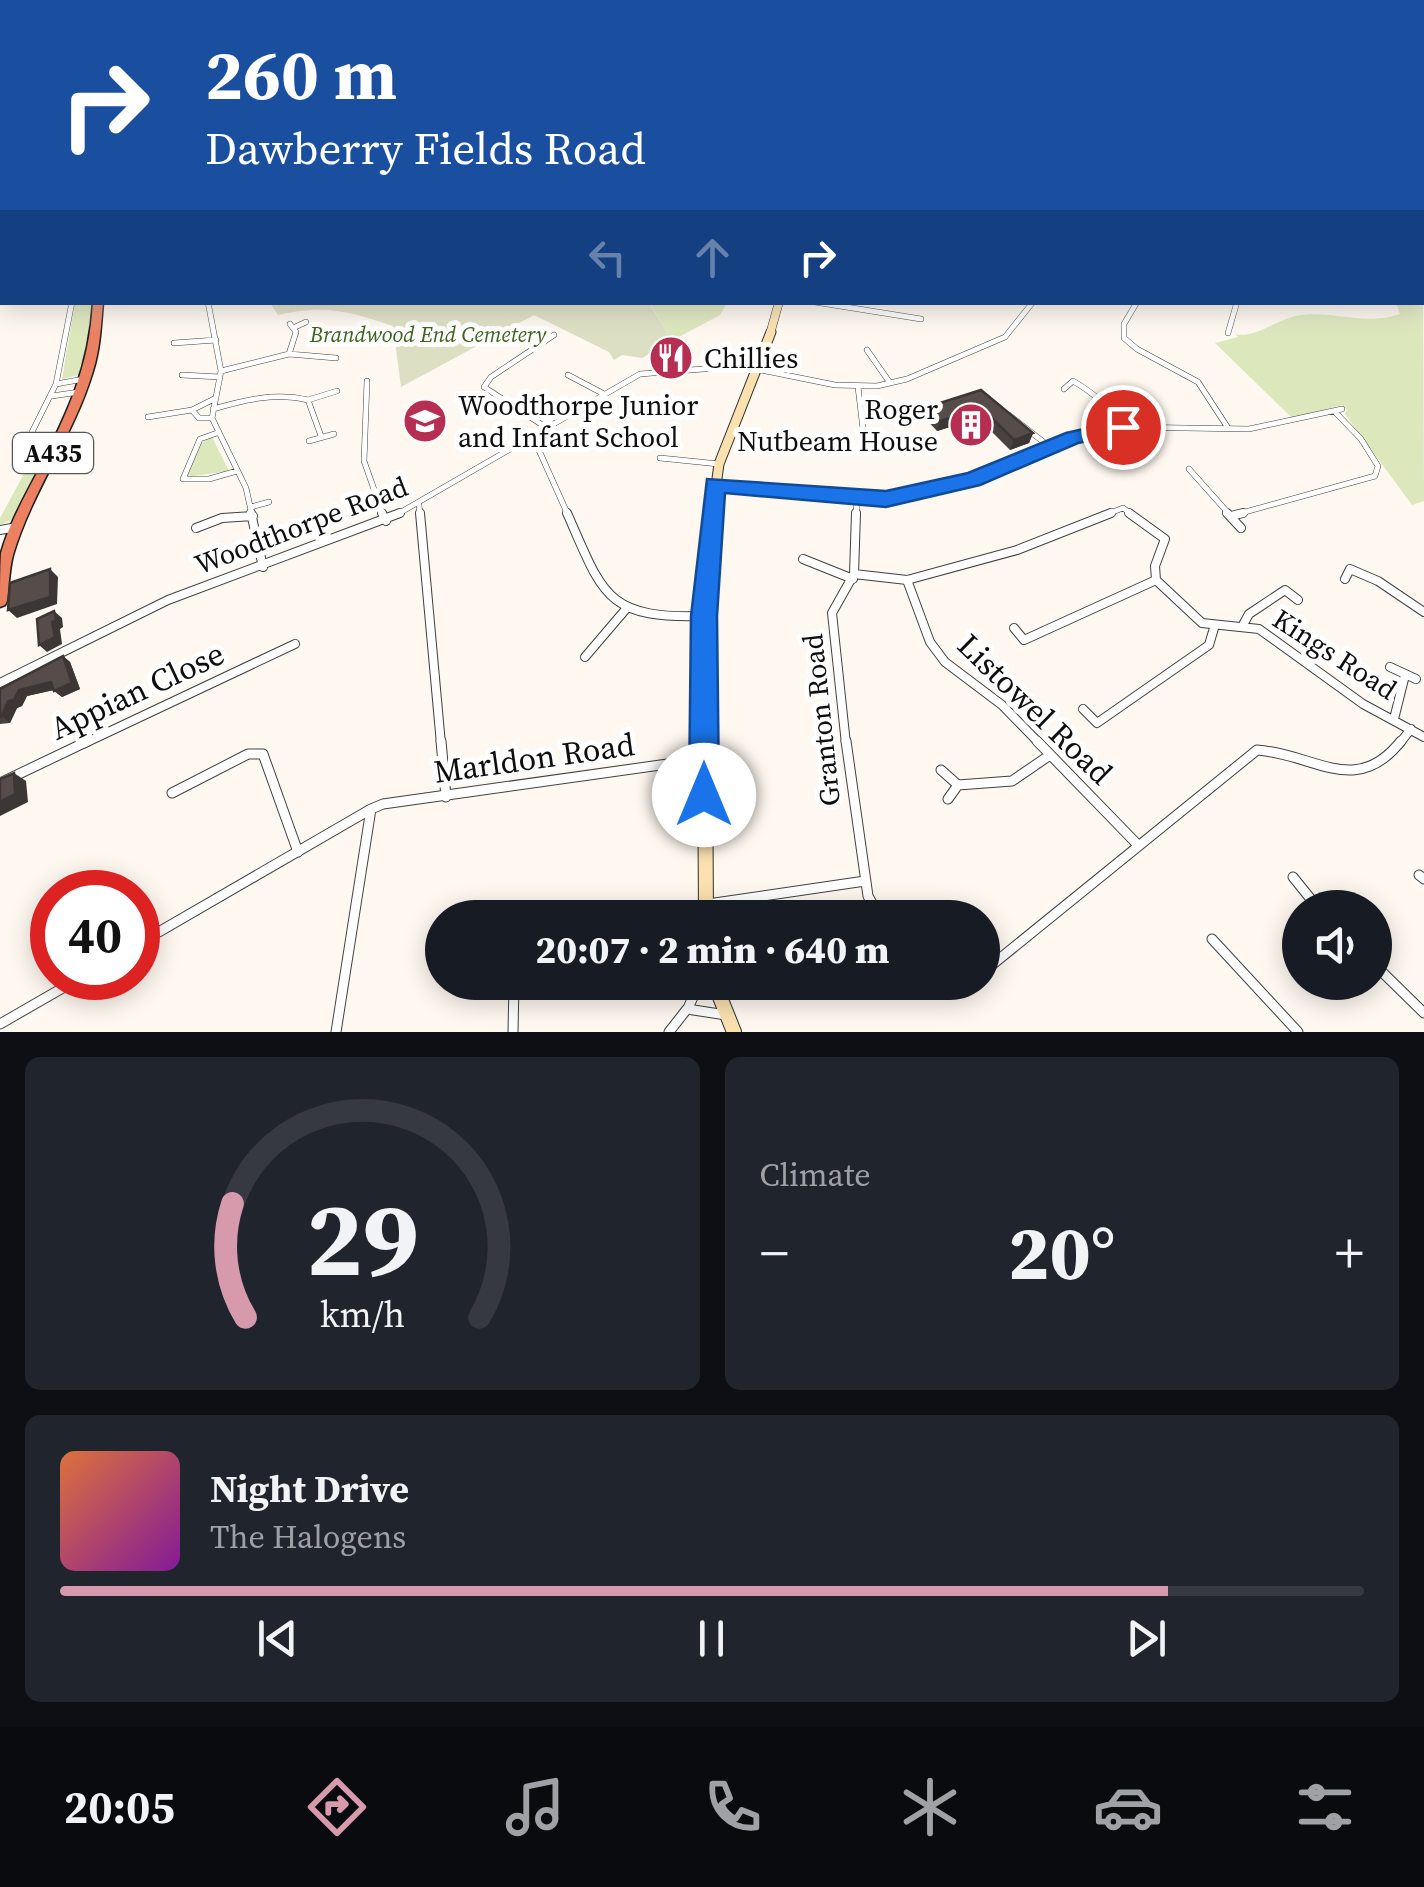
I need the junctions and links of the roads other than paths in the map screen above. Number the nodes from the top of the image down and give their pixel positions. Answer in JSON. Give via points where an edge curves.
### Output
{"nodes":[{"id":1,"x":71,"y":305,"type":"edge"},
{"id":2,"x":98,"y":305,"type":"edge"},
{"id":3,"x":209,"y":305,"type":"edge"},
{"id":4,"x":777,"y":305,"type":"edge"},
{"id":5,"x":834,"y":305,"type":"edge"},
{"id":6,"x":1031,"y":305,"type":"edge"},
{"id":7,"x":1135,"y":305,"type":"edge"},
{"id":8,"x":1237,"y":305,"type":"edge"},
{"id":9,"x":922,"y":319,"type":"dead end"},
{"id":10,"x":306,"y":322,"type":"dead end"},
{"id":11,"x":1228,"y":333,"type":"dead end"},
{"id":12,"x":554,"y":335,"type":"dead end"},
{"id":13,"x":216,"y":340,"type":"junction"},
{"id":14,"x":174,"y":342,"type":"dead end"},
{"id":15,"x":766,"y":350,"type":"junction"},
{"id":16,"x":867,"y":350,"type":"dead end"},
{"id":17,"x":289,"y":354,"type":"junction"},
{"id":18,"x":336,"y":358,"type":"dead end"},
{"id":19,"x":724,"y":366,"type":"junction"},
{"id":20,"x":756,"y":370,"type":"junction"},
{"id":21,"x":221,"y":374,"type":"junction"},
{"id":22,"x":182,"y":375,"type":"dead end"},
{"id":23,"x":567,"y":375,"type":"dead end"},
{"id":24,"x":367,"y":380,"type":"dead end"},
{"id":25,"x":890,"y":383,"type":"junction"},
{"id":26,"x":56,"y":384,"type":"junction"},
{"id":27,"x":83,"y":386,"type":"junction"},
{"id":28,"x":858,"y":388,"type":"junction"},
{"id":29,"x":1064,"y":389,"type":"dead end"},
{"id":30,"x":337,"y":391,"type":"dead end"},
{"id":31,"x":605,"y":395,"type":"junction"},
{"id":32,"x":51,"y":396,"type":"junction"},
{"id":33,"x":216,"y":398,"type":"junction"},
{"id":34,"x":308,"y":400,"type":"junction"},
{"id":35,"x":214,"y":409,"type":"junction"},
{"id":36,"x":192,"y":410,"type":"junction"},
{"id":37,"x":1006,"y":414,"type":"edge"},
{"id":38,"x":148,"y":417,"type":"dead end"},
{"id":39,"x":212,"y":418,"type":"junction"},
{"id":40,"x":1123,"y":427,"type":"junction"},
{"id":41,"x":547,"y":428,"type":"junction"},
{"id":42,"x":863,"y":429,"type":"dead end"},
{"id":43,"x":1229,"y":429,"type":"junction"},
{"id":44,"x":217,"y":433,"type":"junction"},
{"id":45,"x":334,"y":434,"type":"dead end"},
{"id":46,"x":320,"y":436,"type":"junction"},
{"id":47,"x":533,"y":437,"type":"junction"},
{"id":48,"x":309,"y":441,"type":"dead end"},
{"id":49,"x":1050,"y":447,"type":"junction"},
{"id":50,"x":24,"y":448,"type":"dead end"},
{"id":51,"x":660,"y":458,"type":"dead end"},
{"id":52,"x":719,"y":464,"type":"junction"},
{"id":53,"x":1189,"y":469,"type":"dead end"},
{"id":54,"x":237,"y":471,"type":"junction"},
{"id":55,"x":1197,"y":478,"type":"junction"},
{"id":56,"x":1185,"y":481,"type":"dead end"},
{"id":57,"x":715,"y":484,"type":"junction"},
{"id":58,"x":857,"y":500,"type":"junction"},
{"id":59,"x":270,"y":502,"type":"dead end"},
{"id":60,"x":419,"y":505,"type":"junction"},
{"id":61,"x":251,"y":507,"type":"junction"},
{"id":62,"x":253,"y":516,"type":"junction"},
{"id":63,"x":1231,"y":516,"type":"junction"},
{"id":64,"x":386,"y":521,"type":"junction"},
{"id":65,"x":18,"y":527,"type":"junction"},
{"id":66,"x":196,"y":528,"type":"dead end"},
{"id":67,"x":1241,"y":528,"type":"dead end"},
{"id":68,"x":0,"y":530,"type":"edge"},
{"id":69,"x":804,"y":559,"type":"dead end"},
{"id":70,"x":263,"y":568,"type":"junction"},
{"id":71,"x":854,"y":577,"type":"junction"},
{"id":72,"x":908,"y":580,"type":"junction"},
{"id":73,"x":1156,"y":580,"type":"junction"},
{"id":74,"x":1345,"y":580,"type":"dead end"},
{"id":75,"x":1298,"y":600,"type":"dead end"},
{"id":76,"x":0,"y":601,"type":"edge"},
{"id":77,"x":626,"y":609,"type":"junction"},
{"id":78,"x":1424,"y":612,"type":"edge"},
{"id":79,"x":704,"y":616,"type":"junction"},
{"id":80,"x":1244,"y":624,"type":"junction"},
{"id":81,"x":1014,"y":628,"type":"dead end"},
{"id":82,"x":1214,"y":628,"type":"junction"},
{"id":83,"x":295,"y":644,"type":"dead end"},
{"id":84,"x":585,"y":656,"type":"dead end"},
{"id":85,"x":1390,"y":667,"type":"dead end"},
{"id":86,"x":1405,"y":675,"type":"junction"},
{"id":87,"x":1416,"y":679,"type":"dead end"},
{"id":88,"x":0,"y":682,"type":"edge"},
{"id":89,"x":1083,"y":709,"type":"dead end"},
{"id":90,"x":1394,"y":719,"type":"junction"},
{"id":91,"x":1411,"y":730,"type":"junction"},
{"id":92,"x":1424,"y":737,"type":"edge"},
{"id":93,"x":1050,"y":755,"type":"junction"},
{"id":94,"x":704,"y":759,"type":"junction"},
{"id":95,"x":941,"y":770,"type":"dead end"},
{"id":96,"x":0,"y":783,"type":"edge"},
{"id":97,"x":958,"y":786,"type":"junction"},
{"id":98,"x":172,"y":793,"type":"dead end"},
{"id":99,"x":446,"y":797,"type":"junction"},
{"id":100,"x":948,"y":799,"type":"dead end"},
{"id":101,"x":371,"y":809,"type":"junction"},
{"id":102,"x":1138,"y":844,"type":"junction"},
{"id":103,"x":298,"y":852,"type":"junction"},
{"id":104,"x":1293,"y":877,"type":"dead end"},
{"id":105,"x":864,"y":881,"type":"junction"},
{"id":106,"x":1303,"y":890,"type":"edge"},
{"id":107,"x":706,"y":900,"type":"edge"},
{"id":108,"x":764,"y":900,"type":"edge"},
{"id":109,"x":872,"y":900,"type":"edge"},
{"id":110,"x":160,"y":931,"type":"edge"},
{"id":111,"x":1212,"y":939,"type":"dead end"},
{"id":112,"x":1000,"y":958,"type":"edge"},
{"id":113,"x":1392,"y":981,"type":"edge"},
{"id":114,"x":42,"y":1000,"type":"edge"},
{"id":115,"x":513,"y":1000,"type":"edge"},
{"id":116,"x":691,"y":1000,"type":"edge"},
{"id":117,"x":721,"y":1000,"type":"edge"},
{"id":118,"x":687,"y":1009,"type":"junction"},
{"id":119,"x":1424,"y":1014,"type":"edge"},
{"id":120,"x":726,"y":1015,"type":"junction"},
{"id":121,"x":0,"y":1024,"type":"edge"},
{"id":122,"x":336,"y":1032,"type":"edge"},
{"id":123,"x":512,"y":1032,"type":"edge"},
{"id":124,"x":669,"y":1032,"type":"edge"},
{"id":125,"x":734,"y":1032,"type":"edge"},
{"id":126,"x":1298,"y":1032,"type":"edge"}],
"edges":[{"from":1,"to":26,"type":"street"},
{"from":2,"to":27,"type":"highway","number":"A435"},
{"from":3,"to":13,"type":"street"},
{"from":4,"to":15,"type":"street"},
{"from":5,"to":9,"type":"street"},
{"from":6,"to":25,"type":"street","name":"Woodthorpe Road","via":[[1004,337]]},
{"from":7,"to":43,"type":"street","via":[[1123,336],[1198,382]]},
{"from":8,"to":11,"type":"street"},
{"from":10,"to":17,"type":"street","via":[[291,326],[296,332]]},
{"from":12,"to":41,"type":"street","via":[[490,376],[484,387]]},
{"from":13,"to":14,"type":"street"},
{"from":13,"to":21,"type":"street"},
{"from":15,"to":19,"type":"street","name":"Woodthorpe Road"},
{"from":15,"to":20,"type":"street"},
{"from":16,"to":25,"type":"street"},
{"from":17,"to":18,"type":"street"},
{"from":17,"to":21,"type":"street"},
{"from":19,"to":20,"type":"street","name":"Woodthorpe Road"},
{"from":19,"to":31,"type":"street","name":"Woodthorpe Road","via":[[640,374]]},
{"from":20,"to":28,"type":"street","name":"Woodthorpe Road"},
{"from":20,"to":52,"type":"street"},
{"from":21,"to":22,"type":"street"},
{"from":21,"to":33,"type":"street"},
{"from":23,"to":31,"type":"street"},
{"from":24,"to":64,"type":"street","via":[[364,455]]},
{"from":25,"to":28,"type":"street","name":"Woodthorpe Road"},
{"from":26,"to":27,"type":"street"},
{"from":26,"to":32,"type":"street"},
{"from":27,"to":32,"type":"street"},
{"from":27,"to":65,"type":"highway","number":"A435"},
{"from":28,"to":42,"type":"street"},
{"from":29,"to":40,"type":"street","via":[[1073,381],[1093,392]]},
{"from":30,"to":34,"type":"street"},
{"from":31,"to":41,"type":"street","name":"Woodthorpe Road"},
{"from":32,"to":50,"type":"street"},
{"from":33,"to":35,"type":"street"},
{"from":33,"to":36,"type":"street"},
{"from":34,"to":35,"type":"street","via":[[264,395]]},
{"from":34,"to":46,"type":"street"},
{"from":35,"to":39,"type":"street"},
{"from":36,"to":38,"type":"street"},
{"from":36,"to":39,"type":"street"},
{"from":37,"to":49,"type":"street"},
{"from":39,"to":44,"type":"street"},
{"from":40,"to":43,"type":"street"},
{"from":40,"to":49,"type":"street"},
{"from":41,"to":47,"type":"street","name":"Woodthorpe Road"},
{"from":43,"to":63,"type":"street","via":[[1338,411],[1378,466],[1375,476]]},
{"from":44,"to":54,"type":"street"},
{"from":44,"to":54,"type":"street","via":[[200,440],[183,479]]},
{"from":45,"to":46,"type":"street"},
{"from":46,"to":48,"type":"street"},
{"from":47,"to":60,"type":"street","name":"Woodthorpe Road"},
{"from":47,"to":77,"type":"street","via":[[598,583]]},
{"from":49,"to":58,"type":"street","via":[[948,487]]},
{"from":51,"to":52,"type":"street"},
{"from":52,"to":57,"type":"street"},
{"from":53,"to":55,"type":"street"},
{"from":54,"to":61,"type":"street"},
{"from":55,"to":56,"type":"street"},
{"from":55,"to":63,"type":"street"},
{"from":57,"to":58,"type":"street"},
{"from":57,"to":79,"type":"street"},
{"from":58,"to":71,"type":"street","name":"Granton Road"},
{"from":59,"to":61,"type":"street"},
{"from":60,"to":64,"type":"street","name":"Woodthorpe Road"},
{"from":60,"to":99,"type":"street"},
{"from":61,"to":62,"type":"street"},
{"from":62,"to":66,"type":"street"},
{"from":62,"to":70,"type":"street"},
{"from":63,"to":67,"type":"street"},
{"from":64,"to":70,"type":"street","name":"Woodthorpe Road"},
{"from":65,"to":68,"type":"street"},
{"from":65,"to":76,"type":"highway","number":"A435"},
{"from":69,"to":71,"type":"street"},
{"from":70,"to":88,"type":"street","name":"Woodthorpe Road","via":[[168,600]]},
{"from":71,"to":72,"type":"street"},
{"from":71,"to":105,"type":"street","name":"Granton Road","via":[[832,613]]},
{"from":72,"to":73,"type":"street","via":[[1017,550],[1118,508],[1164,540]]},
{"from":72,"to":93,"type":"street","name":"Listowel Road","via":[[930,642],[945,662],[1002,704]]},
{"from":73,"to":81,"type":"street","via":[[1024,640]]},
{"from":73,"to":82,"type":"street"},
{"from":74,"to":78,"type":"street","via":[[1350,569]]},
{"from":75,"to":80,"type":"street","via":[[1286,590]]},
{"from":77,"to":79,"type":"street","via":[[654,617]]},
{"from":77,"to":84,"type":"street"},
{"from":79,"to":94,"type":"street"},
{"from":80,"to":82,"type":"street","name":"Kings Road"},
{"from":80,"to":90,"type":"street","name":"Kings Road"},
{"from":82,"to":89,"type":"street","via":[[1209,645],[1097,723]]},
{"from":83,"to":96,"type":"street","name":"Appian Close"},
{"from":85,"to":86,"type":"street"},
{"from":86,"to":87,"type":"street"},
{"from":86,"to":90,"type":"street"},
{"from":90,"to":91,"type":"street","name":"Kings Road"},
{"from":91,"to":92,"type":"street","name":"Kings Road"},
{"from":91,"to":102,"type":"street","via":[[1384,762],[1360,773],[1257,750]]},
{"from":93,"to":97,"type":"street","via":[[1012,782]]},
{"from":93,"to":102,"type":"street","name":"Listowel Road"},
{"from":94,"to":99,"type":"street","name":"Marldon Road"},
{"from":94,"to":107,"type":"street"},
{"from":95,"to":97,"type":"street"},
{"from":97,"to":100,"type":"street"},
{"from":98,"to":103,"type":"street","via":[[248,754],[263,754]]},
{"from":99,"to":101,"type":"street","name":"Marldon Road"},
{"from":101,"to":103,"type":"street","name":"Marldon Road"},
{"from":101,"to":122,"type":"street"},
{"from":102,"to":112,"type":"street"},
{"from":103,"to":110,"type":"street","name":"Marldon Road"},
{"from":104,"to":106,"type":"street"},
{"from":105,"to":108,"type":"street"},
{"from":105,"to":109,"type":"street"},
{"from":111,"to":126,"type":"street"},
{"from":113,"to":119,"type":"street"},
{"from":114,"to":121,"type":"street"},
{"from":115,"to":123,"type":"street"},
{"from":116,"to":118,"type":"street"},
{"from":117,"to":120,"type":"street"},
{"from":118,"to":120,"type":"street"},
{"from":118,"to":124,"type":"street"},
{"from":120,"to":125,"type":"street"}]}
